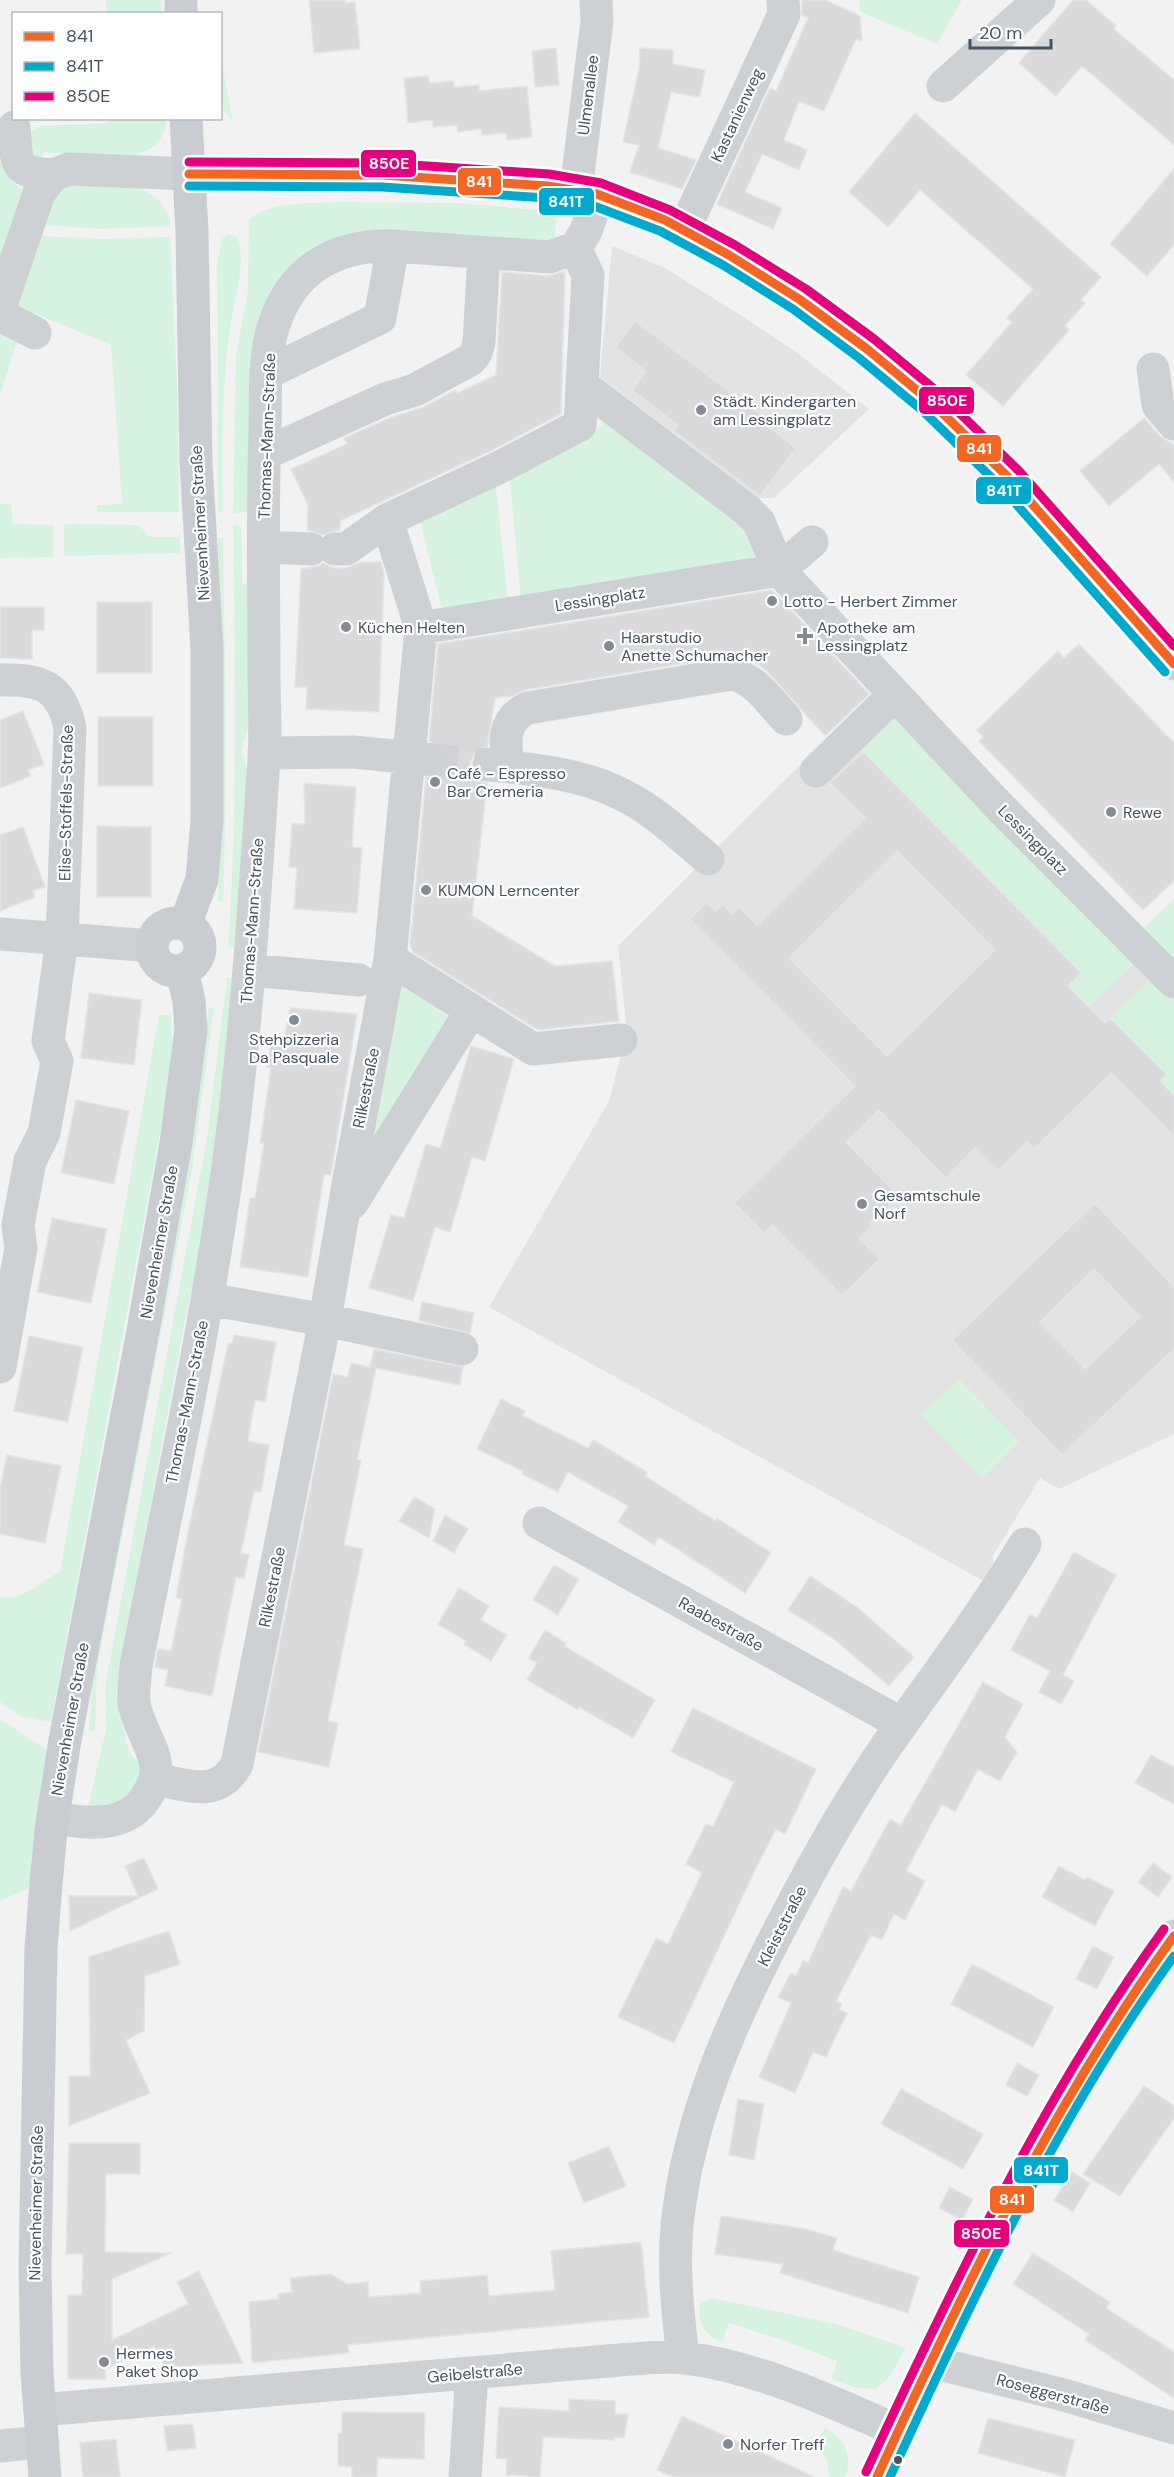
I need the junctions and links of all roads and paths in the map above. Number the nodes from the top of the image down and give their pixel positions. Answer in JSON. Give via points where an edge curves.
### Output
{"nodes":[{"id":1,"x":596,"y":0,"type":"edge"},
{"id":2,"x":783,"y":0,"type":"edge"},
{"id":3,"x":1039,"y":0,"type":"edge"},
{"id":4,"x":944,"y":86,"type":"dead end"},
{"id":5,"x":186,"y":120,"type":"edge"},
{"id":6,"x":14,"y":127,"type":"dead end"},
{"id":7,"x":189,"y":174,"type":"junction"},
{"id":8,"x":52,"y":175,"type":"junction"},
{"id":9,"x":588,"y":192,"type":"junction"},
{"id":10,"x":684,"y":230,"type":"junction"},
{"id":11,"x":393,"y":246,"type":"junction"},
{"id":12,"x":484,"y":253,"type":"junction"},
{"id":13,"x":581,"y":262,"type":"junction"},
{"id":14,"x":0,"y":308,"type":"edge"},
{"id":15,"x":0,"y":315,"type":"edge"},
{"id":16,"x":34,"y":333,"type":"dead end"},
{"id":17,"x":1153,"y":369,"type":"dead end"},
{"id":18,"x":267,"y":373,"type":"junction"},
{"id":19,"x":582,"y":385,"type":"junction"},
{"id":20,"x":1174,"y":424,"type":"edge"},
{"id":21,"x":264,"y":454,"type":"junction"},
{"id":22,"x":387,"y":520,"type":"junction"},
{"id":23,"x":812,"y":542,"type":"dead end"},
{"id":24,"x":264,"y":547,"type":"junction"},
{"id":25,"x":779,"y":570,"type":"junction"},
{"id":26,"x":421,"y":628,"type":"junction"},
{"id":27,"x":1172,"y":658,"type":"edge"},
{"id":28,"x":0,"y":680,"type":"edge"},
{"id":29,"x":894,"y":694,"type":"junction"},
{"id":30,"x":786,"y":719,"type":"dead end"},
{"id":31,"x":264,"y":753,"type":"junction"},
{"id":32,"x":417,"y":758,"type":"junction"},
{"id":33,"x":816,"y":771,"type":"dead end"},
{"id":34,"x":708,"y":859,"type":"dead end"},
{"id":35,"x":185,"y":925,"type":"junction"},
{"id":36,"x":0,"y":934,"type":"edge"},
{"id":37,"x":62,"y":939,"type":"junction"},
{"id":38,"x":152,"y":946,"type":"junction"},
{"id":39,"x":390,"y":959,"type":"junction"},
{"id":40,"x":249,"y":970,"type":"junction"},
{"id":41,"x":182,"y":971,"type":"junction"},
{"id":42,"x":359,"y":980,"type":"dead end"},
{"id":43,"x":1174,"y":982,"type":"edge"},
{"id":44,"x":471,"y":1011,"type":"junction"},
{"id":45,"x":621,"y":1040,"type":"dead end"},
{"id":46,"x":343,"y":1217,"type":"junction"},
{"id":47,"x":208,"y":1299,"type":"junction"},
{"id":48,"x":323,"y":1331,"type":"junction"},
{"id":49,"x":462,"y":1349,"type":"dead end"},
{"id":50,"x":0,"y":1367,"type":"edge"},
{"id":51,"x":539,"y":1523,"type":"dead end"},
{"id":52,"x":1025,"y":1544,"type":"dead end"},
{"id":53,"x":903,"y":1724,"type":"junction"},
{"id":54,"x":156,"y":1779,"type":"junction"},
{"id":55,"x":53,"y":1818,"type":"junction"},
{"id":56,"x":1174,"y":1936,"type":"edge"},
{"id":57,"x":683,"y":2358,"type":"junction"},
{"id":58,"x":931,"y":2362,"type":"junction"},
{"id":59,"x":472,"y":2373,"type":"junction"},
{"id":60,"x":40,"y":2410,"type":"junction"},
{"id":61,"x":1174,"y":2428,"type":"edge"},
{"id":62,"x":898,"y":2431,"type":"junction"},
{"id":63,"x":42,"y":2442,"type":"junction"},
{"id":64,"x":0,"y":2446,"type":"edge"},
{"id":65,"x":45,"y":2477,"type":"edge"},
{"id":66,"x":465,"y":2477,"type":"edge"},
{"id":67,"x":877,"y":2477,"type":"edge"}],
"edges":[{"from":1,"to":9,"type":"street","name":"Ulmenallee"},
{"from":2,"to":10,"type":"street","name":"Kastanienweg","via":[[784,14]]},
{"from":3,"to":4,"type":"street"},
{"from":5,"to":7,"type":"main road","name":"Nievenheimer Straße"},
{"from":6,"to":8,"type":"street","via":[[22,168],[29,173]]},
{"from":7,"to":8,"type":"street","via":[[69,169]]},
{"from":7,"to":9,"type":"street","via":[[448,178]]},
{"from":7,"to":35,"type":"main road","name":"Nievenheimer Straße","via":[[198,521],[207,649],[207,820],[202,879]]},
{"from":8,"to":14,"type":"street","via":[[39,194]]},
{"from":9,"to":10,"type":"street"},
{"from":9,"to":13,"type":"street"},
{"from":10,"to":27,"type":"street","via":[[756,271],[819,314],[944,415],[1002,470]]},
{"from":11,"to":12,"type":"street","name":"Thomas-Mann-Straße"},
{"from":11,"to":18,"type":"street","via":[[380,318]]},
{"from":11,"to":18,"type":"street","name":"Thomas-Mann-Straße","via":[[347,250],[301,278],[279,310]]},
{"from":12,"to":13,"type":"street","name":"Thomas-Mann-Straße"},
{"from":12,"to":21,"type":"street","via":[[479,342],[470,360],[415,390],[384,399]]},
{"from":13,"to":19,"type":"street"},
{"from":15,"to":16,"type":"street"},
{"from":17,"to":20,"type":"street","via":[[1158,405]]},
{"from":18,"to":21,"type":"street","name":"Thomas-Mann-Straße"},
{"from":19,"to":22,"type":"street","via":[[580,425]]},
{"from":19,"to":25,"type":"street","name":"Lessingplatz","via":[[747,510],[759,522]]},
{"from":21,"to":24,"type":"street","name":"Thomas-Mann-Straße"},
{"from":22,"to":24,"type":"street","via":[[346,549]]},
{"from":22,"to":26,"type":"street"},
{"from":23,"to":25,"type":"street"},
{"from":24,"to":31,"type":"street","name":"Thomas-Mann-Straße"},
{"from":25,"to":26,"type":"street","name":"Lessingplatz"},
{"from":25,"to":29,"type":"street","name":"Lessingplatz"},
{"from":26,"to":32,"type":"street","via":[[413,714]]},
{"from":28,"to":37,"type":"street","name":"Elise-Stoffels-Straße","via":[[24,679],[43,684],[56,694],[67,714],[70,728]]},
{"from":29,"to":33,"type":"street"},
{"from":29,"to":43,"type":"street","name":"Lessingplatz"},
{"from":30,"to":34,"type":"street","via":[[749,681],[731,674],[528,708],[512,720],[499,766],[594,782],[624,795],[659,817]]},
{"from":31,"to":32,"type":"street","via":[[353,752]]},
{"from":31,"to":40,"type":"street","name":"Thomas-Mann-Straße"},
{"from":32,"to":39,"type":"street","name":"Rilkestraße","via":[[400,857]]},
{"from":35,"to":38,"type":"main road","via":[[173,923],[163,927]]},
{"from":35,"to":41,"type":"main road","via":[[194,930],[201,950],[191,967]]},
{"from":36,"to":37,"type":"street"},
{"from":37,"to":38,"type":"street"},
{"from":37,"to":50,"type":"street","name":"Elise-Stoffels-Straße","via":[[48,1041],[57,1061],[44,1133],[30,1161],[18,1225],[21,1248]]},
{"from":38,"to":41,"type":"main road","via":[[161,966]]},
{"from":39,"to":44,"type":"street"},
{"from":39,"to":46,"type":"street","name":"Rilkestraße"},
{"from":40,"to":42,"type":"street"},
{"from":40,"to":47,"type":"street","name":"Thomas-Mann-Straße","via":[[243,1050]]},
{"from":41,"to":55,"type":"main road","name":"Nievenheimer Straße","via":[[191,1030],[176,1143]]},
{"from":44,"to":45,"type":"street","via":[[533,1049]]},
{"from":44,"to":46,"type":"street","name":"Rilkestraße"},
{"from":46,"to":48,"type":"street","name":"Rilkestraße"},
{"from":47,"to":48,"type":"street"},
{"from":47,"to":54,"type":"street","name":"Thomas-Mann-Straße","via":[[136,1666],[134,1704],[154,1758]]},
{"from":48,"to":49,"type":"street"},
{"from":48,"to":54,"type":"street","name":"Rilkestraße","via":[[231,1775],[199,1788]]},
{"from":51,"to":53,"type":"street","name":"Raabestraße"},
{"from":52,"to":53,"type":"street","name":"Kleiststraße"},
{"from":53,"to":57,"type":"street","name":"Kleiststraße","via":[[824,1845],[741,2007],[708,2088],[690,2153],[677,2229]]},
{"from":54,"to":55,"type":"street","via":[[141,1805],[125,1817],[79,1822]]},
{"from":55,"to":60,"type":"main road","name":"Nievenheimer Straße","via":[[41,1949],[35,2268]]},
{"from":56,"to":58,"type":"street","via":[[1111,2026],[1046,2137]]},
{"from":57,"to":59,"type":"street","name":"Geibelstraße"},
{"from":57,"to":62,"type":"street","name":"Geibelstraße","via":[[771,2378]]},
{"from":58,"to":61,"type":"street","name":"Roseggerstraße","via":[[1064,2395]]},
{"from":58,"to":62,"type":"street"},
{"from":59,"to":60,"type":"street","name":"Geibelstraße"},
{"from":59,"to":66,"type":"street"},
{"from":60,"to":63,"type":"main road","name":"Nievenheimer Straße"},
{"from":62,"to":67,"type":"street"},
{"from":63,"to":64,"type":"street"},
{"from":63,"to":65,"type":"main road","name":"Nievenheimer Straße"}]}
